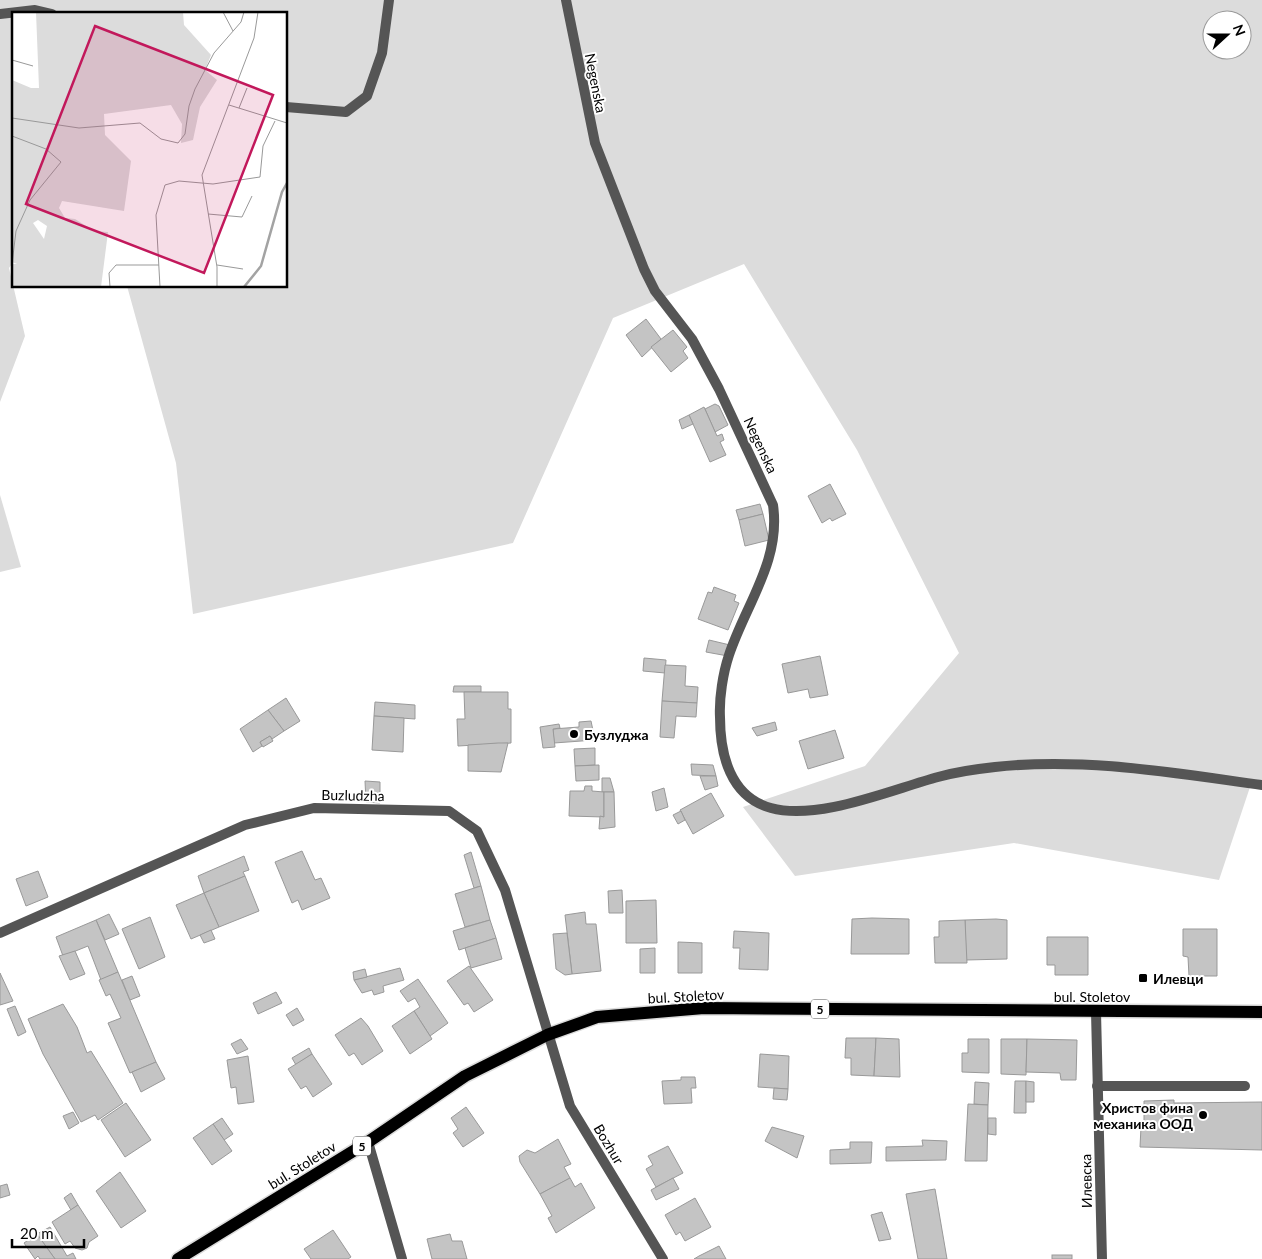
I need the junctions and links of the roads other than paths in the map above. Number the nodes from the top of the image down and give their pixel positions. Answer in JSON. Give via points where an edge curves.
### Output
{"nodes":[{"id":1,"x":389,"y":0,"type":"edge"},
{"id":2,"x":566,"y":0,"type":"edge"},
{"id":3,"x":18,"y":12,"type":"edge"},
{"id":4,"x":44,"y":12,"type":"edge"},
{"id":5,"x":288,"y":107,"type":"edge"},
{"id":6,"x":1262,"y":785,"type":"edge"},
{"id":7,"x":0,"y":933,"type":"edge"},
{"id":8,"x":1096,"y":1012,"type":"junction"},
{"id":9,"x":1262,"y":1012,"type":"edge"},
{"id":10,"x":547,"y":1035,"type":"junction"},
{"id":11,"x":1097,"y":1086,"type":"junction"},
{"id":12,"x":1245,"y":1086,"type":"dead end"},
{"id":13,"x":368,"y":1142,"type":"junction"},
{"id":14,"x":178,"y":1259,"type":"edge"},
{"id":15,"x":402,"y":1259,"type":"edge"},
{"id":16,"x":663,"y":1259,"type":"edge"},
{"id":17,"x":1102,"y":1259,"type":"edge"}],
"edges":[{"from":1,"to":5,"type":"street","via":[[382,53],[367,96],[346,112]]},
{"from":2,"to":6,"type":"street","name":"Negenska","via":[[594,143],[644,269],[655,291],[695,345],[719,388],[773,505],[772,554],[728,655],[724,676],[720,716],[722,749],[739,789],[770,808],[811,811],[941,776],[1032,763],[1112,767]]},
{"from":3,"to":4,"type":"street"},
{"from":7,"to":10,"type":"street","name":"Buzludzha","via":[[245,825],[314,808],[449,811],[477,831],[505,890]]},
{"from":8,"to":9,"type":"main road","name":"bul. Stoletov","number":"5"},
{"from":8,"to":10,"type":"main road","name":"bul. Stoletov","number":"5","via":[[704,1008],[597,1017]]},
{"from":8,"to":11,"type":"street","name":"Илевска"},
{"from":10,"to":13,"type":"main road","name":"bul. Stoletov","number":"5","via":[[465,1076]]},
{"from":10,"to":16,"type":"street","name":"Bozhur","via":[[570,1106]]},
{"from":11,"to":12,"type":"street"},
{"from":11,"to":17,"type":"street","name":"Илевска"},
{"from":13,"to":14,"type":"main road","name":"bul. Stoletov","number":"5"},
{"from":13,"to":15,"type":"street"}]}
